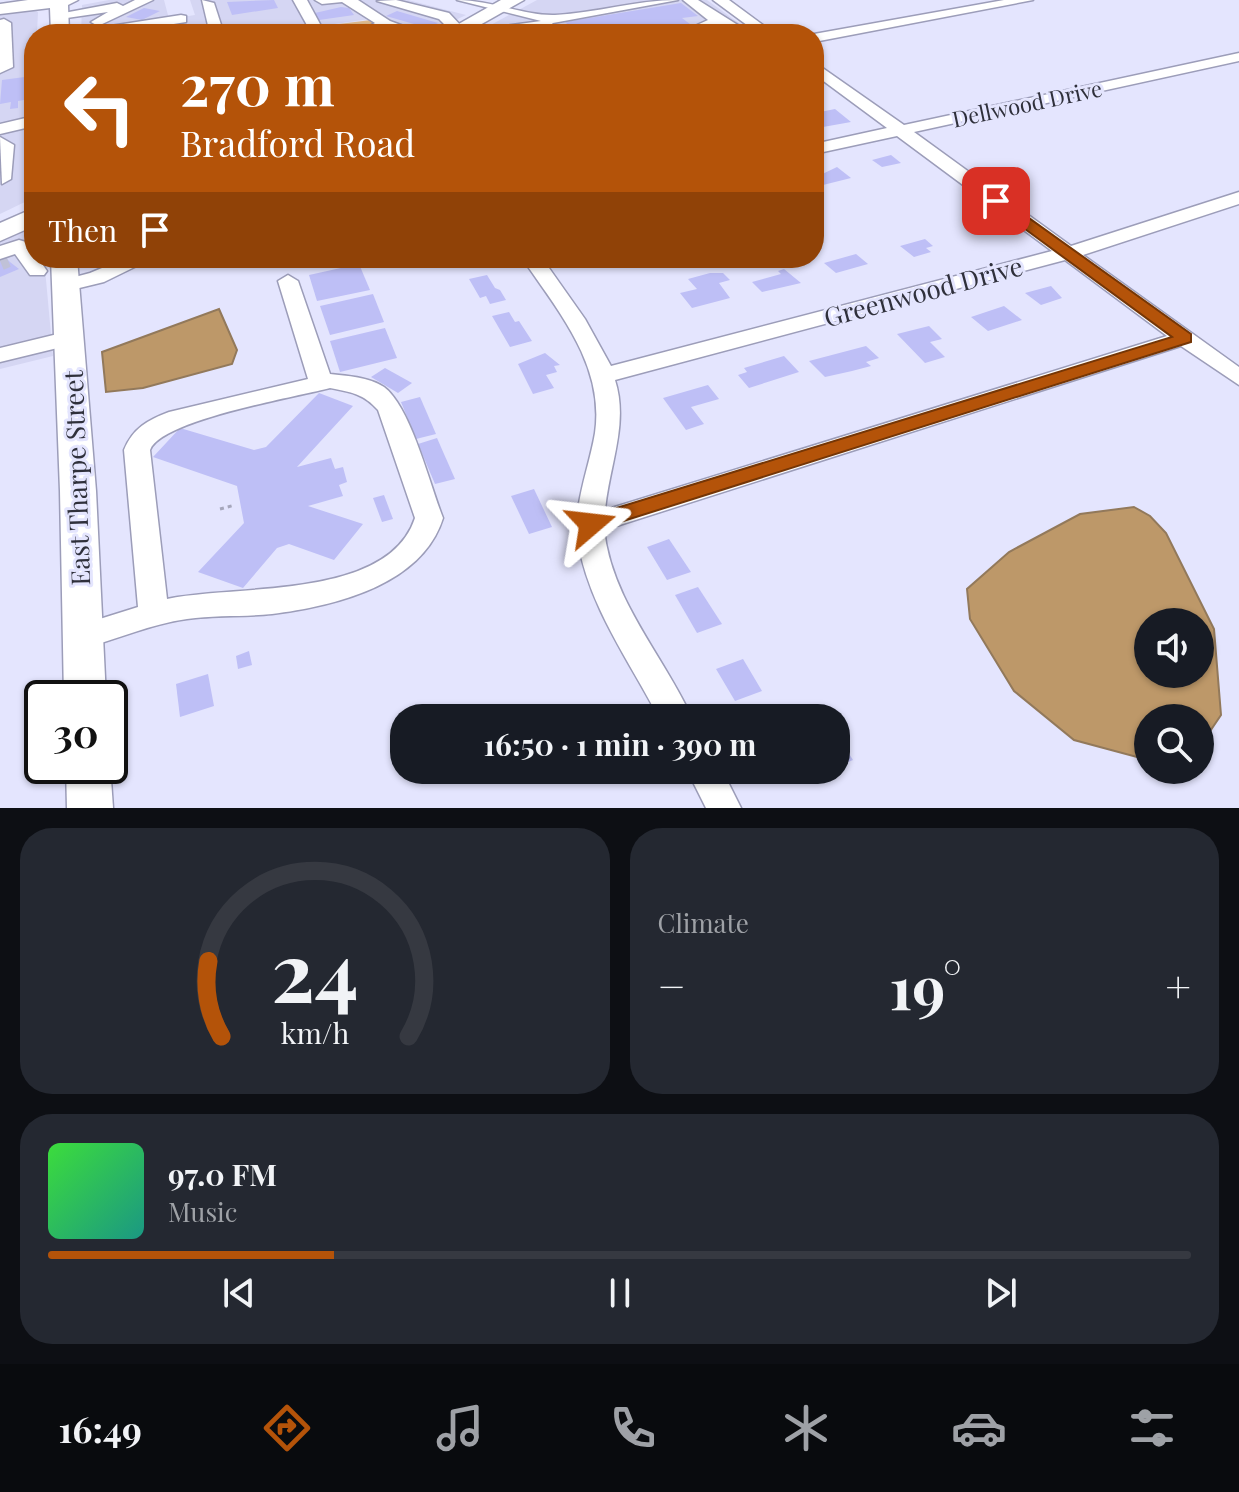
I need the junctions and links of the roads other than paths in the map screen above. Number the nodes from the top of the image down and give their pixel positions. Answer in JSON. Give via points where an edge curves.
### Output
{"nodes":[{"id":1,"x":300,"y":0,"type":"edge"},
{"id":2,"x":322,"y":0,"type":"edge"},
{"id":3,"x":337,"y":0,"type":"edge"},
{"id":4,"x":347,"y":0,"type":"edge"},
{"id":5,"x":448,"y":0,"type":"edge"},
{"id":6,"x":464,"y":0,"type":"edge"},
{"id":7,"x":671,"y":0,"type":"edge"},
{"id":8,"x":690,"y":0,"type":"edge"},
{"id":9,"x":720,"y":0,"type":"edge"},
{"id":10,"x":1026,"y":0,"type":"edge"},
{"id":11,"x":209,"y":1,"type":"edge"},
{"id":12,"x":385,"y":1,"type":"edge"},
{"id":13,"x":142,"y":2,"type":"edge"},
{"id":14,"x":508,"y":4,"type":"edge"},
{"id":15,"x":101,"y":5,"type":"edge"},
{"id":16,"x":365,"y":8,"type":"junction"},
{"id":17,"x":1,"y":11,"type":"edge"},
{"id":18,"x":424,"y":11,"type":"junction"},
{"id":19,"x":61,"y":13,"type":"edge"},
{"id":20,"x":532,"y":15,"type":"junction"},
{"id":21,"x":552,"y":15,"type":"junction"},
{"id":22,"x":179,"y":20,"type":"edge"},
{"id":23,"x":152,"y":24,"type":"edge"},
{"id":24,"x":215,"y":24,"type":"edge"},
{"id":25,"x":313,"y":24,"type":"dead end"},
{"id":26,"x":385,"y":24,"type":"edge"},
{"id":27,"x":452,"y":24,"type":"edge"},
{"id":28,"x":475,"y":24,"type":"edge"},
{"id":29,"x":513,"y":24,"type":"edge"},
{"id":30,"x":522,"y":24,"type":"edge"},
{"id":31,"x":560,"y":24,"type":"edge"},
{"id":32,"x":714,"y":24,"type":"edge"},
{"id":33,"x":754,"y":24,"type":"edge"},
{"id":34,"x":824,"y":36,"type":"edge"},
{"id":35,"x":1239,"y":57,"type":"edge"},
{"id":36,"x":0,"y":68,"type":"edge"},
{"id":37,"x":824,"y":74,"type":"edge"},
{"id":38,"x":24,"y":126,"type":"edge"},
{"id":39,"x":0,"y":129,"type":"edge"},
{"id":40,"x":901,"y":131,"type":"junction"},
{"id":41,"x":0,"y":142,"type":"edge"},
{"id":42,"x":824,"y":147,"type":"edge"},
{"id":43,"x":2,"y":179,"type":"edge"},
{"id":44,"x":1239,"y":198,"type":"edge"},
{"id":45,"x":24,"y":216,"type":"edge"},
{"id":46,"x":0,"y":220,"type":"edge"},
{"id":47,"x":24,"y":220,"type":"edge"},
{"id":48,"x":0,"y":233,"type":"edge"},
{"id":49,"x":1068,"y":253,"type":"junction"},
{"id":50,"x":38,"y":268,"type":"edge"},
{"id":51,"x":58,"y":268,"type":"edge"},
{"id":52,"x":120,"y":268,"type":"edge"},
{"id":53,"x":539,"y":268,"type":"edge"},
{"id":54,"x":288,"y":281,"type":"dead end"},
{"id":55,"x":70,"y":338,"type":"junction"},
{"id":56,"x":1185,"y":338,"type":"junction"},
{"id":57,"x":0,"y":355,"type":"edge"},
{"id":58,"x":605,"y":375,"type":"junction"},
{"id":59,"x":1239,"y":378,"type":"edge"},
{"id":60,"x":321,"y":383,"type":"junction"},
{"id":61,"x":591,"y":524,"type":"junction"},
{"id":62,"x":154,"y":615,"type":"junction"},
{"id":63,"x":82,"y":637,"type":"junction"},
{"id":64,"x":84,"y":680,"type":"edge"},
{"id":65,"x":669,"y":704,"type":"edge"},
{"id":66,"x":89,"y":784,"type":"edge"},
{"id":67,"x":711,"y":784,"type":"edge"},
{"id":68,"x":90,"y":808,"type":"edge"},
{"id":69,"x":724,"y":808,"type":"edge"}],
"edges":[{"from":1,"to":25,"type":"street"},
{"from":2,"to":3,"type":"street"},
{"from":4,"to":16,"type":"street"},
{"from":5,"to":18,"type":"street"},
{"from":6,"to":14,"type":"street"},
{"from":7,"to":21,"type":"street"},
{"from":8,"to":32,"type":"street"},
{"from":9,"to":33,"type":"street"},
{"from":10,"to":34,"type":"street"},
{"from":11,"to":24,"type":"street"},
{"from":12,"to":16,"type":"street"},
{"from":12,"to":18,"type":"street"},
{"from":13,"to":15,"type":"street"},
{"from":13,"to":19,"type":"street","via":[[102,21]]},
{"from":14,"to":20,"type":"street"},
{"from":14,"to":28,"type":"main road"},
{"from":15,"to":19,"type":"street"},
{"from":16,"to":26,"type":"street"},
{"from":17,"to":19,"type":"main road"},
{"from":17,"to":36,"type":"street","via":[[5,64]]},
{"from":18,"to":27,"type":"street","via":[[444,16]]},
{"from":20,"to":21,"type":"street"},
{"from":20,"to":29,"type":"street"},
{"from":21,"to":30,"type":"street"},
{"from":21,"to":31,"type":"street"},
{"from":22,"to":23,"type":"street"},
{"from":35,"to":40,"type":"street","name":"Dellwood Drive"},
{"from":37,"to":40,"type":"street"},
{"from":38,"to":39,"type":"street"},
{"from":40,"to":42,"type":"street","name":"Dellwood Drive"},
{"from":40,"to":49,"type":"street"},
{"from":41,"to":43,"type":"street","via":[[5,145]]},
{"from":44,"to":49,"type":"street","name":"Greenwood Drive"},
{"from":45,"to":46,"type":"main road"},
{"from":47,"to":48,"type":"main road"},
{"from":49,"to":56,"type":"street"},
{"from":49,"to":58,"type":"street","name":"Greenwood Drive"},
{"from":50,"to":55,"type":"main road","name":"East Tharpe Street"},
{"from":51,"to":52,"type":"street","via":[[97,278]]},
{"from":53,"to":58,"type":"street"},
{"from":54,"to":60,"type":"street"},
{"from":55,"to":57,"type":"street"},
{"from":55,"to":63,"type":"main road","name":"East Tharpe Street"},
{"from":56,"to":59,"type":"street"},
{"from":56,"to":61,"type":"street"},
{"from":58,"to":61,"type":"street","via":[[608,428]]},
{"from":60,"to":62,"type":"street","via":[[178,418],[140,440]]},
{"from":60,"to":62,"type":"street","via":[[361,386],[389,408],[429,518],[428,533],[416,551],[390,569],[285,600],[185,607]]},
{"from":61,"to":65,"type":"street","via":[[597,564]]},
{"from":62,"to":63,"type":"street"},
{"from":63,"to":64,"type":"main road","name":"East Tharpe Street"},
{"from":66,"to":68,"type":"main road"},
{"from":67,"to":69,"type":"street"}]}
